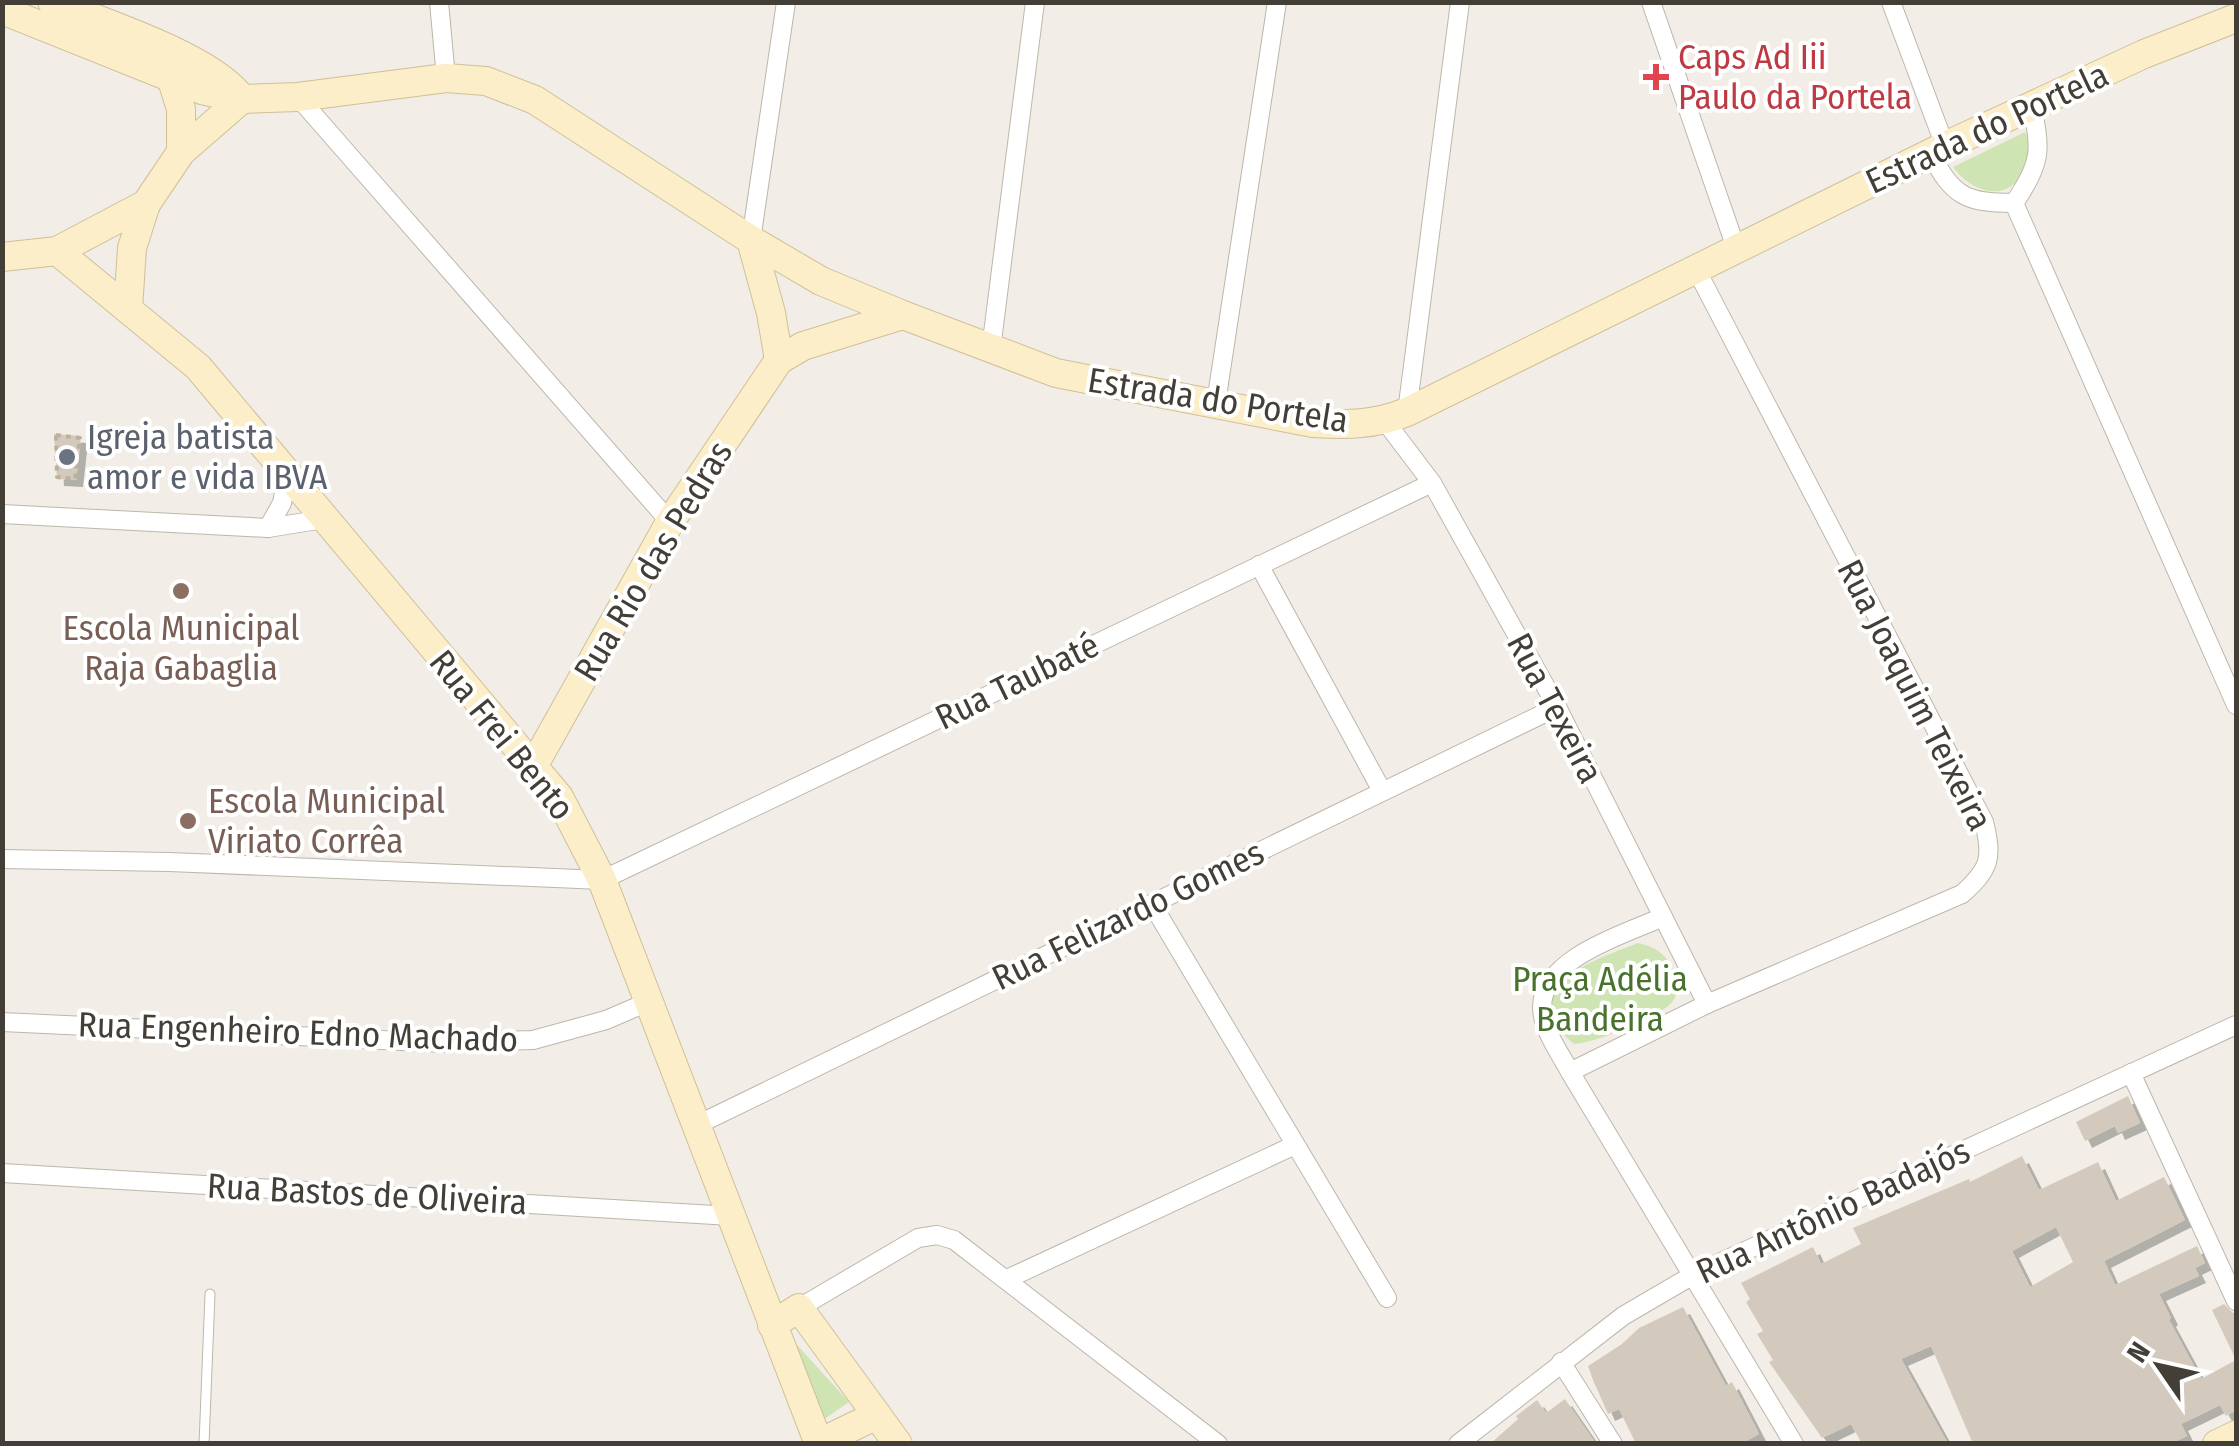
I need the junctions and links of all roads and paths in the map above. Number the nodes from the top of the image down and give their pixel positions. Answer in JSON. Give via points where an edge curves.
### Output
{"nodes":[{"id":1,"x":52,"y":2,"type":"edge"},
{"id":2,"x":440,"y":2,"type":"edge"},
{"id":3,"x":786,"y":2,"type":"edge"},
{"id":4,"x":1034,"y":2,"type":"edge"},
{"id":5,"x":1277,"y":2,"type":"edge"},
{"id":6,"x":1460,"y":2,"type":"edge"},
{"id":7,"x":1651,"y":2,"type":"edge"},
{"id":8,"x":1891,"y":2,"type":"edge"},
{"id":9,"x":2,"y":10,"type":"edge"},
{"id":10,"x":100,"y":12,"type":"edge"},
{"id":11,"x":2233,"y":13,"type":"edge"},
{"id":12,"x":172,"y":77,"type":"junction"},
{"id":13,"x":446,"y":78,"type":"junction"},
{"id":14,"x":298,"y":96,"type":"junction"},
{"id":15,"x":242,"y":99,"type":"junction"},
{"id":16,"x":2031,"y":105,"type":"junction"},
{"id":17,"x":1937,"y":149,"type":"junction"},
{"id":18,"x":181,"y":152,"type":"junction"},
{"id":19,"x":2014,"y":203,"type":"junction"},
{"id":20,"x":146,"y":204,"type":"junction"},
{"id":21,"x":751,"y":240,"type":"junction"},
{"id":22,"x":1737,"y":250,"type":"junction"},
{"id":23,"x":56,"y":251,"type":"junction"},
{"id":24,"x":2,"y":257,"type":"edge"},
{"id":25,"x":1697,"y":271,"type":"junction"},
{"id":26,"x":128,"y":310,"type":"junction"},
{"id":27,"x":903,"y":315,"type":"junction"},
{"id":28,"x":991,"y":349,"type":"junction"},
{"id":29,"x":778,"y":360,"type":"junction"},
{"id":30,"x":1216,"y":404,"type":"junction"},
{"id":31,"x":1396,"y":417,"type":"junction"},
{"id":32,"x":288,"y":473,"type":"junction"},
{"id":33,"x":58,"y":476,"type":"joint"},
{"id":34,"x":1432,"y":484,"type":"junction"},
{"id":35,"x":2,"y":514,"type":"edge"},
{"id":36,"x":324,"y":519,"type":"junction"},
{"id":37,"x":670,"y":522,"type":"junction"},
{"id":38,"x":268,"y":528,"type":"junction"},
{"id":39,"x":1259,"y":564,"type":"junction"},
{"id":40,"x":2236,"y":705,"type":"edge"},
{"id":41,"x":1557,"y":707,"type":"junction"},
{"id":42,"x":534,"y":765,"type":"junction"},
{"id":43,"x":1382,"y":790,"type":"junction"},
{"id":44,"x":2,"y":858,"type":"edge"},
{"id":45,"x":602,"y":880,"type":"junction"},
{"id":46,"x":1152,"y":904,"type":"junction"},
{"id":47,"x":1663,"y":918,"type":"junction"},
{"id":48,"x":648,"y":1002,"type":"junction"},
{"id":49,"x":1707,"y":1004,"type":"junction"},
{"id":50,"x":2,"y":1022,"type":"edge"},
{"id":51,"x":2236,"y":1024,"type":"edge"},
{"id":52,"x":1570,"y":1072,"type":"junction"},
{"id":53,"x":2131,"y":1074,"type":"junction"},
{"id":54,"x":699,"y":1124,"type":"junction"},
{"id":55,"x":1294,"y":1145,"type":"junction"},
{"id":56,"x":2,"y":1173,"type":"edge"},
{"id":57,"x":731,"y":1216,"type":"junction"},
{"id":58,"x":1693,"y":1275,"type":"junction"},
{"id":59,"x":1007,"y":1280,"type":"junction"},
{"id":60,"x":210,"y":1294,"type":"dead end"},
{"id":61,"x":1387,"y":1298,"type":"dead end"},
{"id":62,"x":2236,"y":1301,"type":"edge"},
{"id":63,"x":799,"y":1308,"type":"junction"},
{"id":64,"x":772,"y":1324,"type":"junction"},
{"id":65,"x":1561,"y":1362,"type":"junction"},
{"id":66,"x":877,"y":1415,"type":"junction"},
{"id":67,"x":2236,"y":1435,"type":"edge"},
{"id":68,"x":819,"y":1443,"type":"edge"},
{"id":69,"x":204,"y":1444,"type":"edge"},
{"id":70,"x":898,"y":1444,"type":"edge"},
{"id":71,"x":1218,"y":1444,"type":"edge"},
{"id":72,"x":1458,"y":1444,"type":"edge"},
{"id":73,"x":1613,"y":1444,"type":"edge"},
{"id":74,"x":1794,"y":1444,"type":"edge"},
{"id":75,"x":2217,"y":1444,"type":"edge"}],
"edges":[{"from":1,"to":10,"type":"street"},
{"from":2,"to":13,"type":"street"},
{"from":3,"to":21,"type":"street"},
{"from":4,"to":28,"type":"street"},
{"from":5,"to":30,"type":"street"},
{"from":6,"to":31,"type":"street"},
{"from":7,"to":22,"type":"street"},
{"from":8,"to":17,"type":"street"},
{"from":9,"to":12,"type":"street","name":"Estrada do Portela"},
{"from":10,"to":15,"type":"street","via":[[208,70]]},
{"from":11,"to":16,"type":"street","name":"Estrada do Portela"},
{"from":12,"to":15,"type":"street","name":"Estrada do Portela"},
{"from":12,"to":18,"type":"street","via":[[181,109]]},
{"from":13,"to":14,"type":"street","name":"Estrada do Portela"},
{"from":13,"to":21,"type":"street","name":"Estrada do Portela","via":[[486,81],[535,100]]},
{"from":14,"to":15,"type":"street","name":"Estrada do Portela"},
{"from":14,"to":37,"type":"street"},
{"from":15,"to":18,"type":"street"},
{"from":16,"to":17,"type":"street","name":"Estrada do Portela"},
{"from":16,"to":19,"type":"street","via":[[2040,149]]},
{"from":17,"to":19,"type":"street","via":[[1950,188],[1980,203]]},
{"from":17,"to":22,"type":"street","name":"Estrada do Portela"},
{"from":18,"to":20,"type":"street"},
{"from":19,"to":40,"type":"street"},
{"from":20,"to":23,"type":"street"},
{"from":20,"to":26,"type":"street","via":[[132,248]]},
{"from":21,"to":27,"type":"street","name":"Estrada do Portela","via":[[821,281]]},
{"from":21,"to":29,"type":"street"},
{"from":22,"to":25,"type":"street","name":"Estrada do Portela"},
{"from":23,"to":24,"type":"street"},
{"from":23,"to":26,"type":"street","name":"Rua Frei Bento"},
{"from":25,"to":31,"type":"street","name":"Estrada do Portela"},
{"from":25,"to":49,"type":"street","name":"Rua Joaquim Teixeira","via":[[1984,822],[1990,860],[1962,894]]},
{"from":26,"to":32,"type":"street","name":"Rua Frei Bento","via":[[198,366]]},
{"from":27,"to":28,"type":"street","name":"Estrada do Portela"},
{"from":27,"to":29,"type":"street"},
{"from":28,"to":30,"type":"street","name":"Estrada do Portela","via":[[1056,373]]},
{"from":29,"to":37,"type":"street","name":"Rua Rio das Pedras"},
{"from":30,"to":31,"type":"street","name":"Estrada do Portela","via":[[1312,423],[1354,426]]},
{"from":31,"to":34,"type":"street","name":"Rua Texeira"},
{"from":32,"to":36,"type":"street","name":"Rua Frei Bento"},
{"from":32,"to":38,"type":"street"},
{"from":33,"to":33,"type":"path","via":[[75,478],[80,438],[56,436]]},
{"from":34,"to":39,"type":"street","name":"Rua Taubaté"},
{"from":34,"to":41,"type":"street","name":"Rua Texeira"},
{"from":35,"to":38,"type":"street"},
{"from":36,"to":38,"type":"street"},
{"from":36,"to":42,"type":"street","name":"Rua Frei Bento"},
{"from":37,"to":42,"type":"street","name":"Rua Rio das Pedras"},
{"from":39,"to":43,"type":"street"},
{"from":39,"to":45,"type":"street","name":"Rua Taubaté"},
{"from":41,"to":43,"type":"street","name":"Rua Felizardo Gomes"},
{"from":41,"to":47,"type":"street","name":"Rua Texeira"},
{"from":42,"to":45,"type":"street","name":"Rua Frei Bento","via":[[575,823]]},
{"from":43,"to":46,"type":"street","name":"Rua Felizardo Gomes"},
{"from":44,"to":45,"type":"street"},
{"from":45,"to":48,"type":"street","name":"Rua Frei Bento"},
{"from":46,"to":54,"type":"street","name":"Rua Felizardo Gomes"},
{"from":46,"to":55,"type":"street"},
{"from":47,"to":49,"type":"street","name":"Rua Texeira"},
{"from":47,"to":52,"type":"street","via":[[1592,948],[1551,978],[1542,1008]]},
{"from":48,"to":50,"type":"street","name":"Rua Engenheiro Edno Machado","via":[[533,1040],[445,1043]]},
{"from":48,"to":54,"type":"street","name":"Rua Frei Bento"},
{"from":49,"to":52,"type":"street","name":"Rua Joaquim Teixeira"},
{"from":51,"to":53,"type":"street","name":"Rua Antônio Badajós"},
{"from":52,"to":58,"type":"street"},
{"from":53,"to":58,"type":"street","name":"Rua Antônio Badajós"},
{"from":53,"to":62,"type":"street"},
{"from":54,"to":57,"type":"street","name":"Rua Frei Bento"},
{"from":55,"to":59,"type":"street"},
{"from":55,"to":61,"type":"street"},
{"from":56,"to":57,"type":"street","name":"Rua Bastos de Oliveira"},
{"from":57,"to":64,"type":"street","name":"Rua Frei Bento"},
{"from":58,"to":65,"type":"street","name":"Rua Antônio Badajós"},
{"from":58,"to":74,"type":"street"},
{"from":59,"to":63,"type":"street","via":[[937,1235],[918,1238]]},
{"from":59,"to":71,"type":"street"},
{"from":60,"to":69,"type":"lane"},
{"from":63,"to":64,"type":"street"},
{"from":63,"to":66,"type":"street"},
{"from":64,"to":68,"type":"street","name":"Rua Frei Bento"},
{"from":65,"to":72,"type":"street","name":"Rua Antônio Badajós"},
{"from":65,"to":73,"type":"street"},
{"from":66,"to":68,"type":"street"},
{"from":66,"to":70,"type":"street"},
{"from":67,"to":75,"type":"street"}]}
